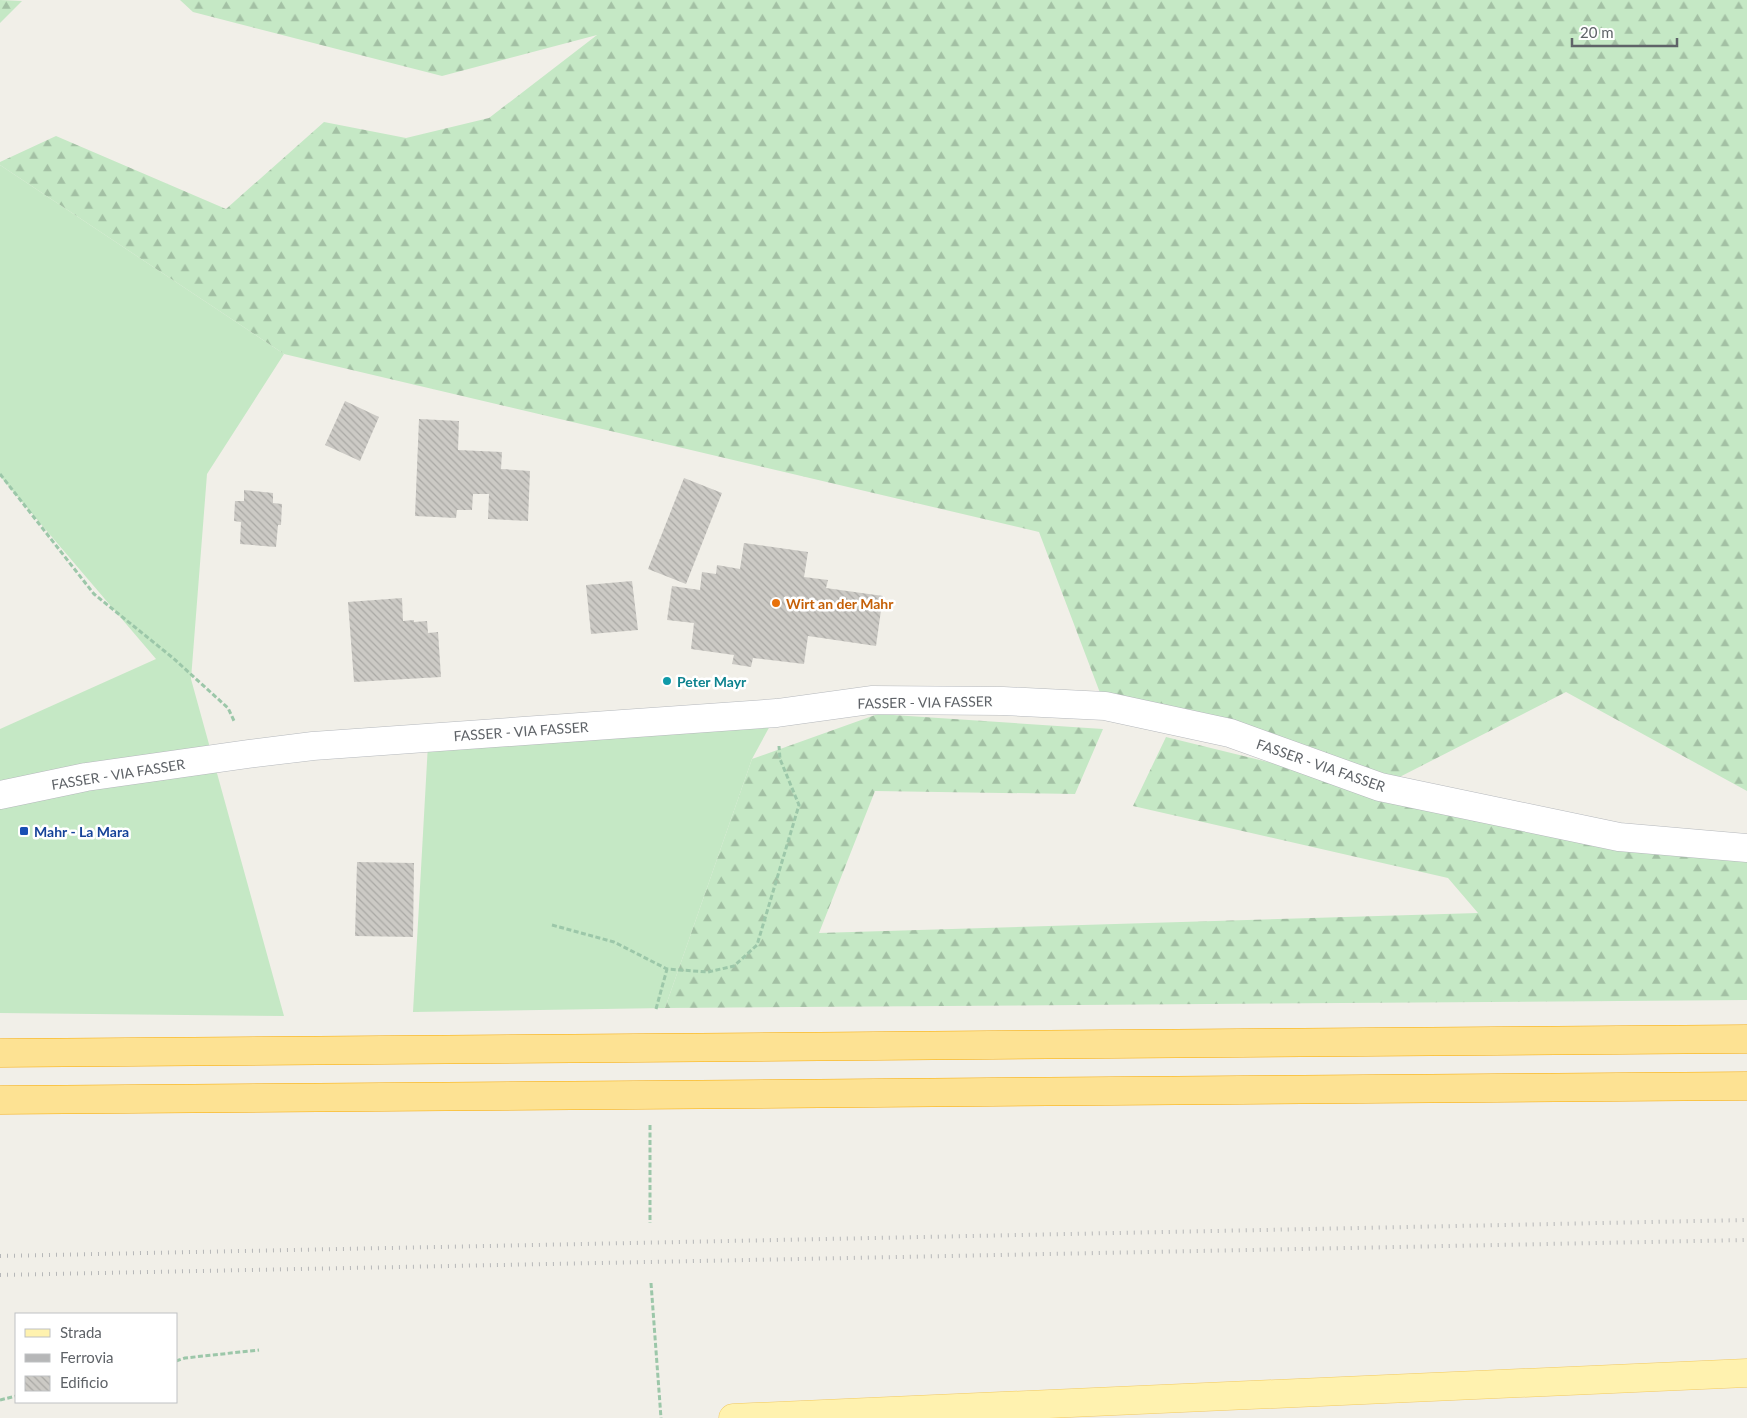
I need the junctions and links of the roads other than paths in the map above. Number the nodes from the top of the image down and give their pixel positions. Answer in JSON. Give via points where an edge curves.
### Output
{"nodes":[{"id":1,"x":0,"y":795,"type":"edge"},
{"id":2,"x":1747,"y":848,"type":"edge"},
{"id":3,"x":1747,"y":1039,"type":"edge"},
{"id":4,"x":0,"y":1053,"type":"edge"},
{"id":5,"x":1747,"y":1086,"type":"edge"},
{"id":6,"x":0,"y":1100,"type":"edge"},
{"id":7,"x":1747,"y":1373,"type":"edge"},
{"id":8,"x":733,"y":1418,"type":"edge"}],
"edges":[{"from":1,"to":2,"type":"street","name":"FASSER - VIA FASSER","via":[[86,777],[313,746],[777,713],[871,700],[1002,701],[1104,706],[1230,733],[1380,787],[1618,837]]},
{"from":3,"to":4,"type":"highway"},
{"from":5,"to":6,"type":"highway"},
{"from":7,"to":8,"type":"main road"}]}
